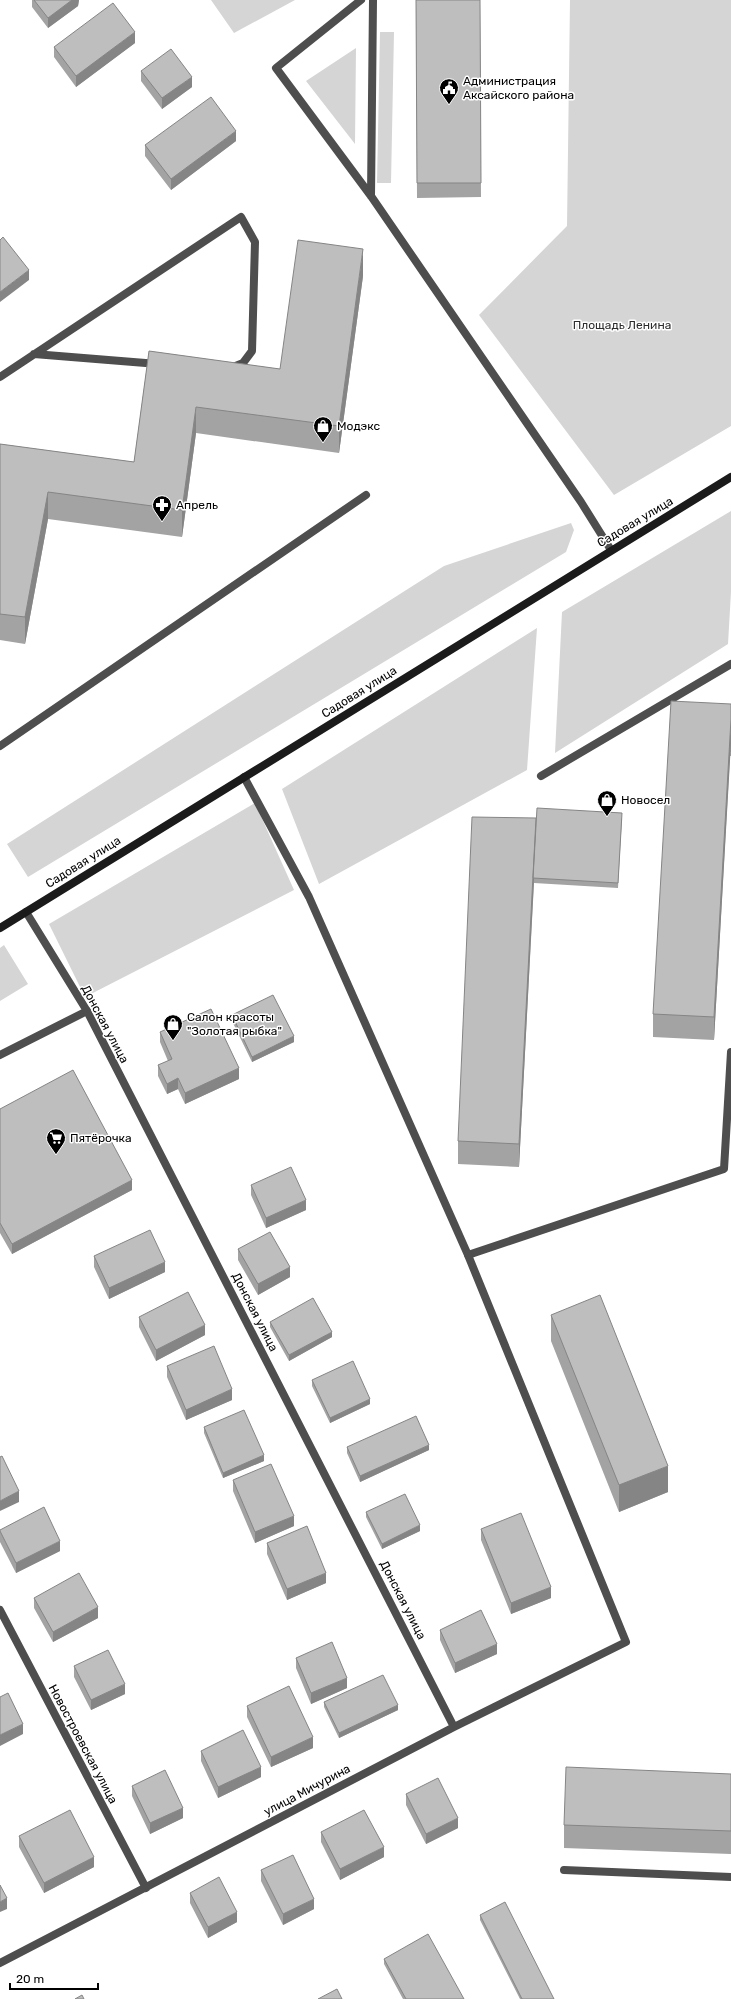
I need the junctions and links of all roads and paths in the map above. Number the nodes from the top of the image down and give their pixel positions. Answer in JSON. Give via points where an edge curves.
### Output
{"nodes":[{"id":1,"x":361,"y":0,"type":"edge"},
{"id":2,"x":373,"y":0,"type":"edge"},
{"id":3,"x":371,"y":196,"type":"junction"},
{"id":4,"x":34,"y":354,"type":"junction"},
{"id":5,"x":165,"y":364,"type":"edge"},
{"id":6,"x":227,"y":369,"type":"edge"},
{"id":7,"x":0,"y":377,"type":"edge"},
{"id":8,"x":731,"y":477,"type":"edge"},
{"id":9,"x":366,"y":495,"type":"dead end"},
{"id":10,"x":611,"y":550,"type":"junction"},
{"id":11,"x":731,"y":664,"type":"edge"},
{"id":12,"x":0,"y":746,"type":"edge"},
{"id":13,"x":541,"y":776,"type":"dead end"},
{"id":14,"x":244,"y":777,"type":"junction"},
{"id":15,"x":26,"y":912,"type":"junction"},
{"id":16,"x":0,"y":928,"type":"edge"},
{"id":17,"x":87,"y":1011,"type":"junction"},
{"id":18,"x":731,"y":1052,"type":"edge"},
{"id":19,"x":0,"y":1055,"type":"edge"},
{"id":20,"x":468,"y":1254,"type":"junction"},
{"id":21,"x":0,"y":1610,"type":"edge"},
{"id":22,"x":454,"y":1727,"type":"junction"},
{"id":23,"x":564,"y":1870,"type":"dead end"},
{"id":24,"x":731,"y":1877,"type":"edge"},
{"id":25,"x":146,"y":1888,"type":"junction"},
{"id":26,"x":0,"y":1963,"type":"edge"}],
"edges":[{"from":1,"to":3,"type":"street","via":[[276,68]]},
{"from":2,"to":3,"type":"street"},
{"from":3,"to":10,"type":"street","via":[[581,502]]},
{"from":4,"to":5,"type":"street"},
{"from":4,"to":6,"type":"street","via":[[241,217],[255,242],[252,351],[244,363]]},
{"from":4,"to":7,"type":"street"},
{"from":8,"to":10,"type":"street","name":"Садовая улица"},
{"from":9,"to":12,"type":"street"},
{"from":10,"to":14,"type":"street","name":"Садовая улица"},
{"from":11,"to":13,"type":"street"},
{"from":14,"to":15,"type":"street","name":"Садовая улица"},
{"from":14,"to":20,"type":"street","via":[[309,897]]},
{"from":15,"to":16,"type":"street","name":"Садовая улица"},
{"from":15,"to":17,"type":"street","name":"Донская улица"},
{"from":17,"to":19,"type":"street"},
{"from":17,"to":22,"type":"street","name":"Донская улица"},
{"from":18,"to":20,"type":"street","via":[[724,1169]]},
{"from":20,"to":22,"type":"street","name":"улица Мичурина","via":[[626,1642]]},
{"from":21,"to":25,"type":"street","name":"Новостроевская улица"},
{"from":22,"to":25,"type":"street","name":"улица Мичурина"},
{"from":23,"to":24,"type":"street"},
{"from":25,"to":26,"type":"street","name":"улица Мичурина"}]}
